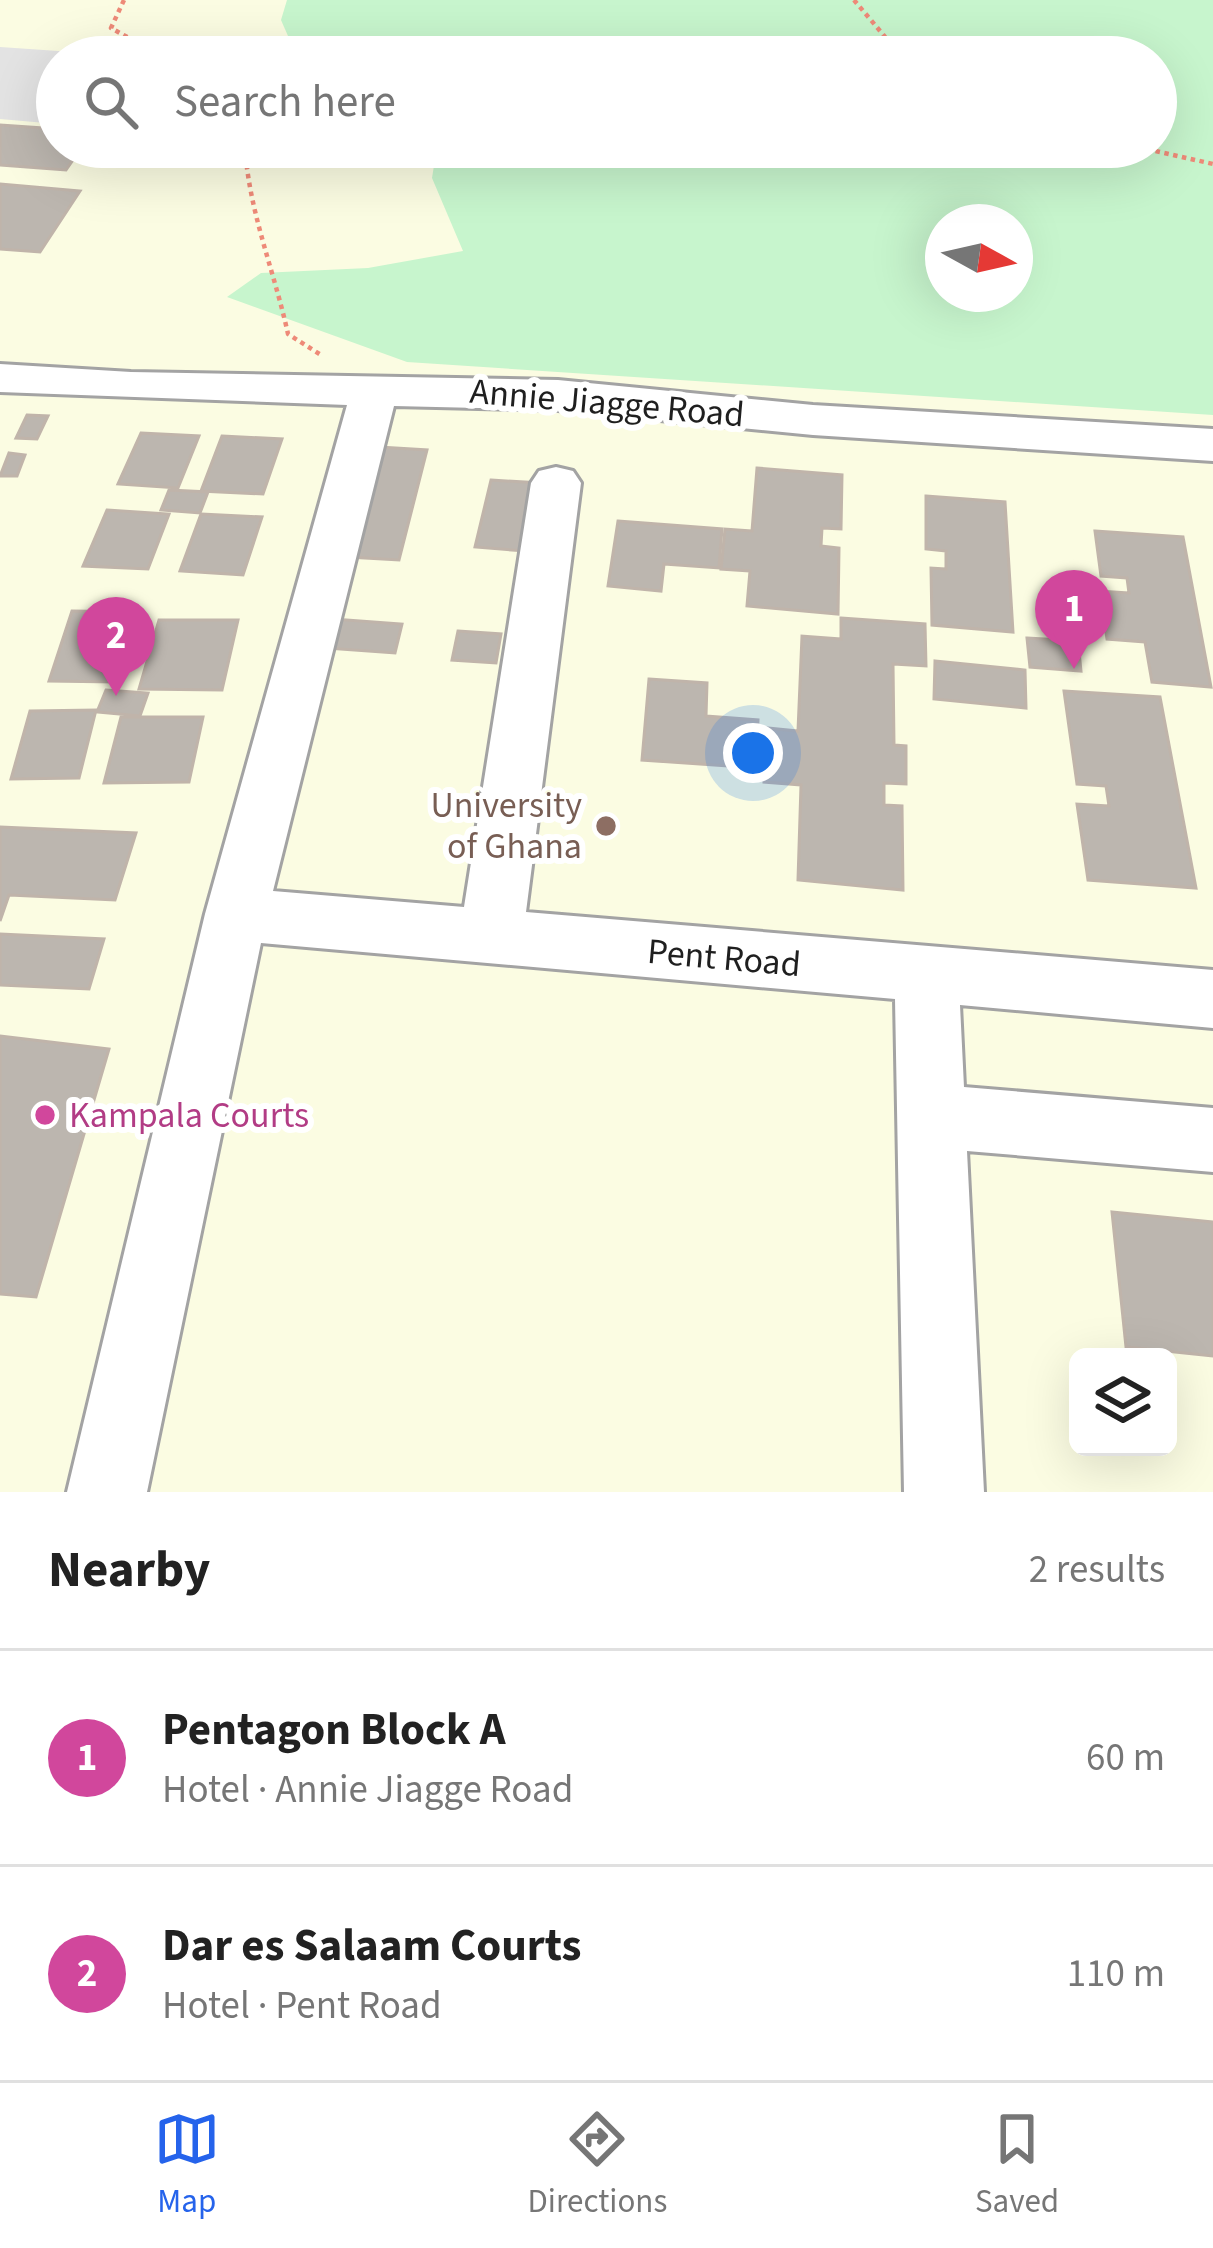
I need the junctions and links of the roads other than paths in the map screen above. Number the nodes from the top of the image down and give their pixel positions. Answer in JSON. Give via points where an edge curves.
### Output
{"nodes":[{"id":1,"x":0,"y":378,"type":"edge"},
{"id":2,"x":374,"y":389,"type":"junction"},
{"id":3,"x":1213,"y":445,"type":"edge"},
{"id":4,"x":556,"y":483,"type":"dead end"},
{"id":5,"x":236,"y":914,"type":"junction"},
{"id":6,"x":491,"y":938,"type":"junction"},
{"id":7,"x":927,"y":975,"type":"junction"},
{"id":8,"x":1213,"y":999,"type":"edge"},
{"id":9,"x":931,"y":1116,"type":"junction"},
{"id":10,"x":1213,"y":1140,"type":"edge"},
{"id":11,"x":107,"y":1492,"type":"edge"},
{"id":12,"x":944,"y":1492,"type":"edge"}],
"edges":[{"from":1,"to":2,"type":"street","name":"Annie Jiagge Road"},
{"from":2,"to":3,"type":"street","name":"Annie Jiagge Road","via":[[558,395]]},
{"from":2,"to":5,"type":"street"},
{"from":4,"to":6,"type":"street"},
{"from":5,"to":6,"type":"street","name":"Pent Road"},
{"from":5,"to":11,"type":"street"},
{"from":6,"to":7,"type":"street","name":"Pent Road"},
{"from":7,"to":8,"type":"street","name":"Pent Road"},
{"from":7,"to":9,"type":"street"},
{"from":9,"to":10,"type":"street"},
{"from":9,"to":12,"type":"street"}]}
